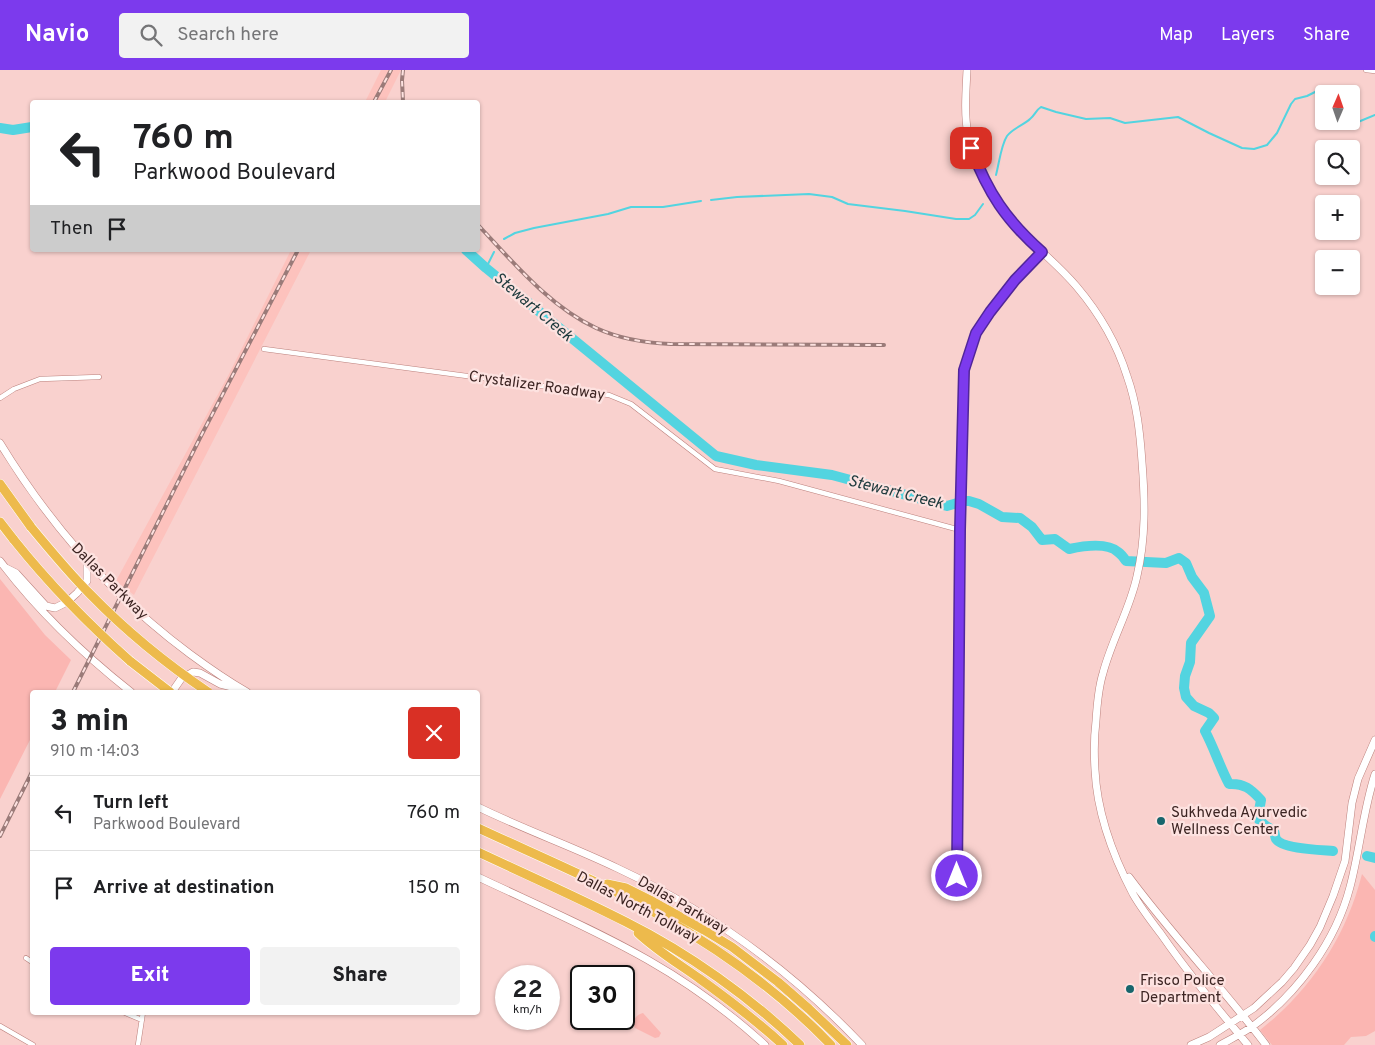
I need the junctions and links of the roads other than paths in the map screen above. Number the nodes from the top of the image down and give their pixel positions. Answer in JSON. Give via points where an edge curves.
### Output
{"nodes":[{"id":1,"x":967,"y":70,"type":"edge"},
{"id":2,"x":1366,"y":70,"type":"edge"},
{"id":3,"x":1375,"y":71,"type":"edge"},
{"id":4,"x":1042,"y":252,"type":"junction"},
{"id":5,"x":264,"y":348,"type":"dead end"},
{"id":6,"x":99,"y":377,"type":"dead end"},
{"id":7,"x":0,"y":398,"type":"edge"},
{"id":8,"x":0,"y":443,"type":"edge"},
{"id":9,"x":0,"y":484,"type":"edge"},
{"id":10,"x":0,"y":522,"type":"edge"},
{"id":11,"x":960,"y":530,"type":"junction"},
{"id":12,"x":0,"y":561,"type":"edge"},
{"id":13,"x":87,"y":561,"type":"junction"},
{"id":14,"x":5,"y":568,"type":"junction"},
{"id":15,"x":129,"y":690,"type":"edge"},
{"id":16,"x":168,"y":690,"type":"edge"},
{"id":17,"x":173,"y":690,"type":"edge"},
{"id":18,"x":205,"y":690,"type":"edge"},
{"id":19,"x":242,"y":690,"type":"edge"},
{"id":20,"x":244,"y":690,"type":"edge"},
{"id":21,"x":1375,"y":740,"type":"edge"},
{"id":22,"x":1375,"y":774,"type":"edge"},
{"id":23,"x":480,"y":808,"type":"edge"},
{"id":24,"x":480,"y":829,"type":"edge"},
{"id":25,"x":480,"y":853,"type":"edge"},
{"id":26,"x":1121,"y":867,"type":"junction"},
{"id":27,"x":957,"y":876,"type":"dead end"},
{"id":28,"x":480,"y":878,"type":"edge"},
{"id":29,"x":589,"y":880,"type":"junction"},
{"id":30,"x":627,"y":922,"type":"junction"},
{"id":31,"x":1320,"y":927,"type":"junction"},
{"id":32,"x":1332,"y":933,"type":"junction"},
{"id":33,"x":26,"y":958,"type":"dead end"},
{"id":34,"x":30,"y":961,"type":"edge"},
{"id":35,"x":130,"y":1015,"type":"edge"},
{"id":36,"x":143,"y":1015,"type":"edge"},
{"id":37,"x":1243,"y":1015,"type":"junction"},
{"id":38,"x":142,"y":1020,"type":"junction"},
{"id":39,"x":1230,"y":1023,"type":"junction"},
{"id":40,"x":0,"y":1026,"type":"edge"},
{"id":41,"x":1252,"y":1026,"type":"junction"},
{"id":42,"x":1239,"y":1034,"type":"junction"},
{"id":43,"x":34,"y":1045,"type":"edge"},
{"id":44,"x":138,"y":1045,"type":"edge"},
{"id":45,"x":765,"y":1045,"type":"edge"},
{"id":46,"x":783,"y":1045,"type":"edge"},
{"id":47,"x":800,"y":1045,"type":"edge"},
{"id":48,"x":831,"y":1045,"type":"edge"},
{"id":49,"x":847,"y":1045,"type":"edge"},
{"id":50,"x":862,"y":1045,"type":"edge"},
{"id":51,"x":1191,"y":1045,"type":"edge"},
{"id":52,"x":1220,"y":1045,"type":"edge"},
{"id":53,"x":1248,"y":1045,"type":"edge"},
{"id":54,"x":1266,"y":1045,"type":"edge"}],
"edges":[{"from":1,"to":4,"type":"main road","via":[[967,127],[977,164],[990,191],[1010,220]]},
{"from":2,"to":3,"type":"street"},
{"from":4,"to":11,"type":"street","via":[[994,306],[976,333],[967,361],[963,379]]},
{"from":4,"to":26,"type":"main road","via":[[1090,304],[1112,340],[1127,376],[1140,437],[1143,539],[1130,602],[1103,671],[1097,697],[1094,739],[1098,796],[1109,839]]},
{"from":5,"to":11,"type":"street","name":"Crystalizer Roadway","via":[[609,395],[631,404],[715,469],[779,481]]},
{"from":6,"to":7,"type":"street","via":[[40,379]]},
{"from":8,"to":13,"type":"main road","name":"Dallas Parkway","via":[[38,501]]},
{"from":9,"to":18,"type":"highway","bridge":true,"via":[[66,568],[119,622],[175,670]]},
{"from":10,"to":16,"type":"highway","bridge":true,"via":[[63,598],[98,633]]},
{"from":11,"to":27,"type":"street"},
{"from":12,"to":14,"type":"main road"},
{"from":13,"to":14,"type":"main road","via":[[87,580],[77,594],[55,608],[46,606],[16,572]]},
{"from":13,"to":20,"type":"main road","name":"Dallas Parkway","via":[[155,626],[205,665]]},
{"from":14,"to":15,"type":"main road","via":[[48,618]]},
{"from":17,"to":19,"type":"main road","via":[[181,679],[193,672]]},
{"from":21,"to":31,"type":"main road","via":[[1358,779],[1352,803],[1345,861]]},
{"from":22,"to":32,"type":"main road","via":[[1350,889]]},
{"from":23,"to":50,"type":"main road","name":"Dallas Parkway","via":[[616,867],[712,920],[794,981]]},
{"from":24,"to":29,"type":"highway","name":"Dallas North Tollway"},
{"from":25,"to":30,"type":"highway","name":"Dallas North Tollway"},
{"from":26,"to":37,"type":"main road"},
{"from":26,"to":39,"type":"main road","via":[[1148,917]]},
{"from":28,"to":45,"type":"main road","via":[[649,960],[719,1007]]},
{"from":29,"to":48,"type":"highway","name":"Dallas North Tollway","via":[[695,936],[764,985]]},
{"from":29,"to":49,"type":"highway","via":[[626,888],[732,947],[810,1009]]},
{"from":30,"to":46,"type":"highway","via":[[654,948],[725,997]]},
{"from":30,"to":47,"type":"highway","name":"Dallas North Tollway","via":[[733,989]]},
{"from":31,"to":32,"type":"main road"},
{"from":31,"to":37,"type":"main road","via":[[1282,982]]},
{"from":32,"to":41,"type":"main road","via":[[1295,987]]},
{"from":33,"to":34,"type":"street"},
{"from":35,"to":38,"type":"street"},
{"from":36,"to":38,"type":"street"},
{"from":37,"to":39,"type":"main road"},
{"from":37,"to":41,"type":"main road"},
{"from":38,"to":44,"type":"street"},
{"from":39,"to":42,"type":"main road"},
{"from":39,"to":51,"type":"main road"},
{"from":40,"to":43,"type":"street"},
{"from":41,"to":42,"type":"main road"},
{"from":41,"to":54,"type":"main road"},
{"from":42,"to":52,"type":"main road"},
{"from":42,"to":53,"type":"main road"}]}
